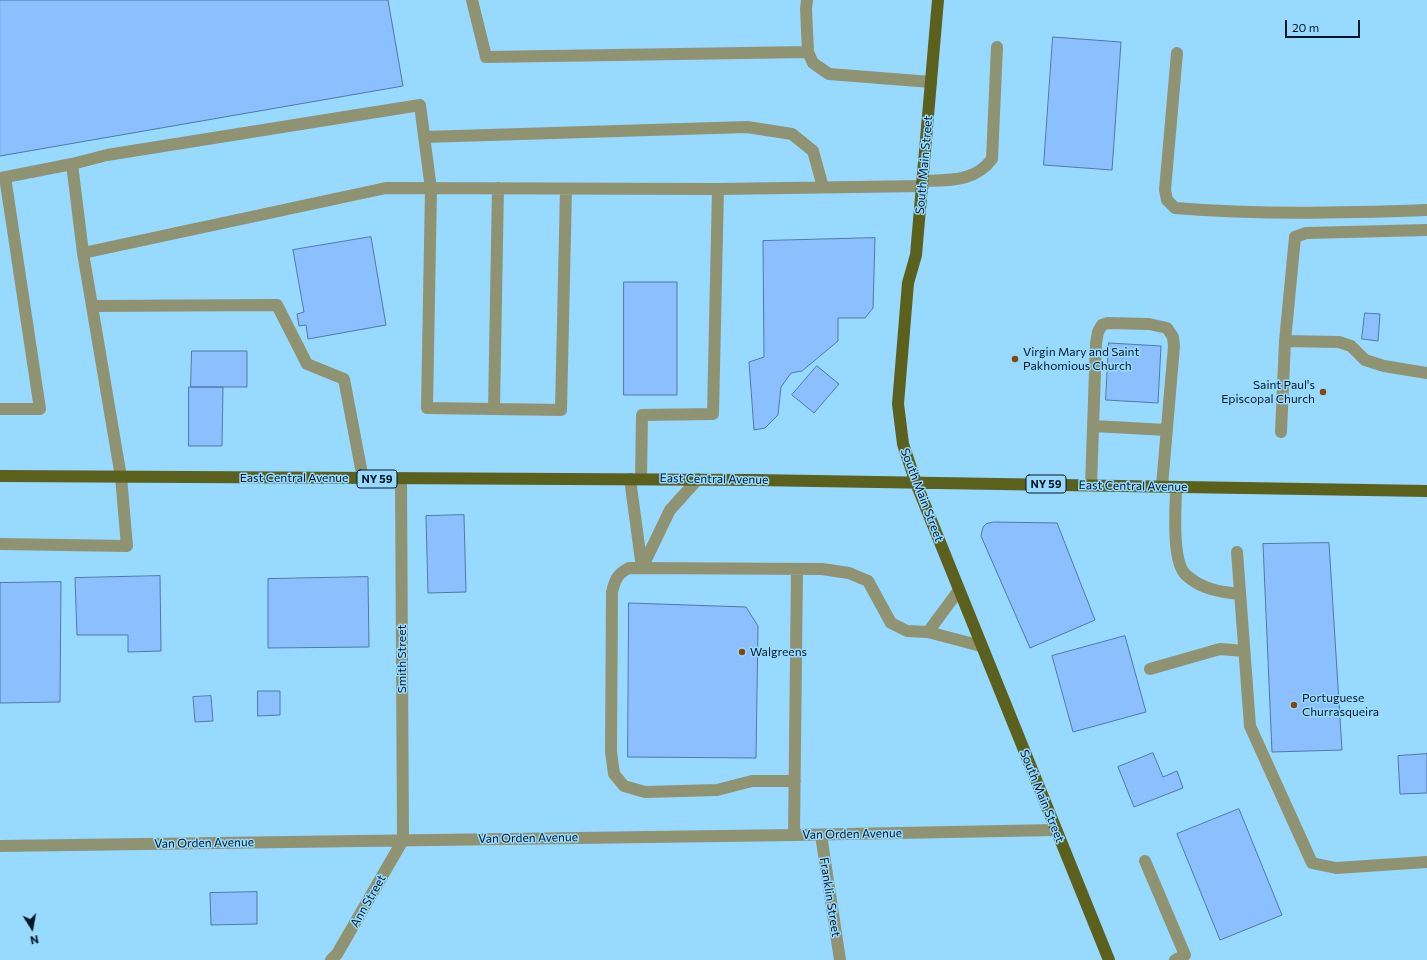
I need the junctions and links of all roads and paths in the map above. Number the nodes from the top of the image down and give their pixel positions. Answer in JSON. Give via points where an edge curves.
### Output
{"nodes":[{"id":1,"x":472,"y":0,"type":"edge"},
{"id":2,"x":807,"y":0,"type":"edge"},
{"id":3,"x":938,"y":0,"type":"edge"},
{"id":4,"x":997,"y":47,"type":"dead end"},
{"id":5,"x":808,"y":52,"type":"junction"},
{"id":6,"x":1177,"y":53,"type":"dead end"},
{"id":7,"x":931,"y":82,"type":"junction"},
{"id":8,"x":424,"y":137,"type":"junction"},
{"id":9,"x":72,"y":164,"type":"junction"},
{"id":10,"x":2,"y":177,"type":"edge"},
{"id":11,"x":923,"y":184,"type":"junction"},
{"id":12,"x":823,"y":187,"type":"junction"},
{"id":13,"x":431,"y":188,"type":"junction"},
{"id":14,"x":498,"y":188,"type":"junction"},
{"id":15,"x":566,"y":189,"type":"junction"},
{"id":16,"x":718,"y":189,"type":"junction"},
{"id":17,"x":1427,"y":210,"type":"edge"},
{"id":18,"x":1427,"y":230,"type":"edge"},
{"id":19,"x":83,"y":253,"type":"junction"},
{"id":20,"x":92,"y":306,"type":"junction"},
{"id":21,"x":1285,"y":341,"type":"junction"},
{"id":22,"x":1427,"y":373,"type":"edge"},
{"id":23,"x":0,"y":409,"type":"edge"},
{"id":24,"x":494,"y":409,"type":"junction"},
{"id":25,"x":1093,"y":426,"type":"junction"},
{"id":26,"x":1167,"y":430,"type":"junction"},
{"id":27,"x":1281,"y":432,"type":"dead end"},
{"id":28,"x":0,"y":476,"type":"edge"},
{"id":29,"x":121,"y":477,"type":"junction"},
{"id":30,"x":363,"y":479,"type":"junction"},
{"id":31,"x":401,"y":479,"type":"junction"},
{"id":32,"x":635,"y":479,"type":"junction"},
{"id":33,"x":698,"y":479,"type":"junction"},
{"id":34,"x":916,"y":482,"type":"junction"},
{"id":35,"x":1091,"y":485,"type":"junction"},
{"id":36,"x":1162,"y":486,"type":"junction"},
{"id":37,"x":1176,"y":487,"type":"junction"},
{"id":38,"x":1427,"y":491,"type":"edge"},
{"id":39,"x":0,"y":544,"type":"edge"},
{"id":40,"x":1237,"y":552,"type":"dead end"},
{"id":41,"x":642,"y":568,"type":"junction"},
{"id":42,"x":797,"y":569,"type":"junction"},
{"id":43,"x":959,"y":590,"type":"junction"},
{"id":44,"x":1240,"y":594,"type":"junction"},
{"id":45,"x":928,"y":632,"type":"junction"},
{"id":46,"x":981,"y":646,"type":"junction"},
{"id":47,"x":1244,"y":651,"type":"junction"},
{"id":48,"x":1150,"y":669,"type":"dead end"},
{"id":49,"x":795,"y":781,"type":"junction"},
{"id":50,"x":1055,"y":830,"type":"junction"},
{"id":51,"x":794,"y":835,"type":"junction"},
{"id":52,"x":821,"y":835,"type":"junction"},
{"id":53,"x":403,"y":840,"type":"junction"},
{"id":54,"x":0,"y":846,"type":"edge"},
{"id":55,"x":1145,"y":861,"type":"dead end"},
{"id":56,"x":1427,"y":862,"type":"edge"},
{"id":57,"x":331,"y":960,"type":"edge"},
{"id":58,"x":840,"y":960,"type":"edge"},
{"id":59,"x":1108,"y":960,"type":"edge"},
{"id":60,"x":1174,"y":960,"type":"edge"}],
"edges":[{"from":1,"to":5,"type":"street","via":[[486,57]]},
{"from":2,"to":5,"type":"street"},
{"from":3,"to":7,"type":"main road","name":"South Main Street"},
{"from":4,"to":11,"type":"street","via":[[992,160],[973,175]]},
{"from":5,"to":7,"type":"street","via":[[813,63],[829,74]]},
{"from":6,"to":17,"type":"street","via":[[1165,190],[1167,200],[1175,208],[1304,214]]},
{"from":7,"to":11,"type":"main road","name":"South Main Street"},
{"from":8,"to":9,"type":"street","via":[[420,106],[107,154]]},
{"from":8,"to":12,"type":"street","via":[[747,127],[792,134],[813,151]]},
{"from":8,"to":13,"type":"street"},
{"from":9,"to":10,"type":"street"},
{"from":9,"to":19,"type":"street"},
{"from":10,"to":23,"type":"street","via":[[40,409]]},
{"from":11,"to":12,"type":"street"},
{"from":11,"to":34,"type":"main road","name":"South Main Street","via":[[916,255],[908,283],[898,404],[903,444]]},
{"from":12,"to":16,"type":"street"},
{"from":13,"to":14,"type":"street"},
{"from":13,"to":19,"type":"street","via":[[386,188]]},
{"from":13,"to":24,"type":"street","via":[[427,408]]},
{"from":14,"to":15,"type":"street"},
{"from":14,"to":24,"type":"street"},
{"from":15,"to":16,"type":"street"},
{"from":15,"to":24,"type":"street","via":[[561,410]]},
{"from":16,"to":32,"type":"street","via":[[713,414],[642,415]]},
{"from":18,"to":21,"type":"street","via":[[1306,233],[1295,237]]},
{"from":19,"to":20,"type":"street"},
{"from":20,"to":29,"type":"street"},
{"from":20,"to":30,"type":"street","via":[[277,305],[307,364],[344,380]]},
{"from":21,"to":22,"type":"street","via":[[1340,342],[1351,346],[1365,360]]},
{"from":21,"to":27,"type":"street"},
{"from":25,"to":26,"type":"street"},
{"from":25,"to":26,"type":"street","via":[[1098,332],[1102,325],[1108,323],[1149,324],[1167,328],[1173,337]]},
{"from":25,"to":35,"type":"street"},
{"from":26,"to":36,"type":"street"},
{"from":28,"to":29,"type":"main road","name":"East Central Avenue","number":"NY 59"},
{"from":29,"to":30,"type":"main road","name":"East Central Avenue","number":"NY 59"},
{"from":29,"to":39,"type":"street","via":[[127,546]]},
{"from":30,"to":31,"type":"main road","name":"East Central Avenue","number":"NY 59"},
{"from":31,"to":32,"type":"main road","name":"East Central Avenue","number":"NY 59"},
{"from":31,"to":53,"type":"street","name":"Smith Street"},
{"from":32,"to":33,"type":"main road","name":"East Central Avenue","number":"NY 59"},
{"from":32,"to":41,"type":"street"},
{"from":33,"to":34,"type":"main road","name":"East Central Avenue","number":"NY 59"},
{"from":33,"to":41,"type":"street","via":[[670,510]]},
{"from":34,"to":35,"type":"main road","name":"East Central Avenue","number":"NY 59"},
{"from":34,"to":43,"type":"main road","name":"South Main Street"},
{"from":35,"to":36,"type":"main road","name":"East Central Avenue","number":"NY 59"},
{"from":36,"to":37,"type":"main road","name":"East Central Avenue","number":"NY 59"},
{"from":37,"to":38,"type":"main road","name":"East Central Avenue","number":"NY 59"},
{"from":37,"to":44,"type":"street","via":[[1176,542],[1178,561],[1185,574],[1202,586],[1220,592]]},
{"from":40,"to":44,"type":"street"},
{"from":41,"to":42,"type":"street"},
{"from":41,"to":49,"type":"street","via":[[629,568],[621,572],[612,592],[611,752],[614,774],[624,786],[645,792],[717,790],[752,781]]},
{"from":42,"to":45,"type":"street","via":[[849,573],[868,581],[891,623],[907,630]]},
{"from":42,"to":49,"type":"street"},
{"from":43,"to":45,"type":"street"},
{"from":43,"to":46,"type":"main road","name":"South Main Street"},
{"from":44,"to":47,"type":"street"},
{"from":45,"to":46,"type":"street"},
{"from":46,"to":50,"type":"main road","name":"South Main Street"},
{"from":47,"to":48,"type":"street","via":[[1220,649]]},
{"from":47,"to":56,"type":"street","via":[[1250,726],[1312,863],[1336,868]]},
{"from":49,"to":51,"type":"street"},
{"from":50,"to":52,"type":"street","name":"Van Orden Avenue"},
{"from":50,"to":59,"type":"main road","name":"South Main Street"},
{"from":51,"to":52,"type":"street","name":"Van Orden Avenue"},
{"from":51,"to":53,"type":"street","name":"Van Orden Avenue"},
{"from":52,"to":58,"type":"street","name":"Franklin Street"},
{"from":53,"to":54,"type":"street","name":"Van Orden Avenue"},
{"from":53,"to":57,"type":"street","name":"Ann Street","via":[[337,954]]},
{"from":55,"to":60,"type":"street","via":[[1186,955]]}]}
